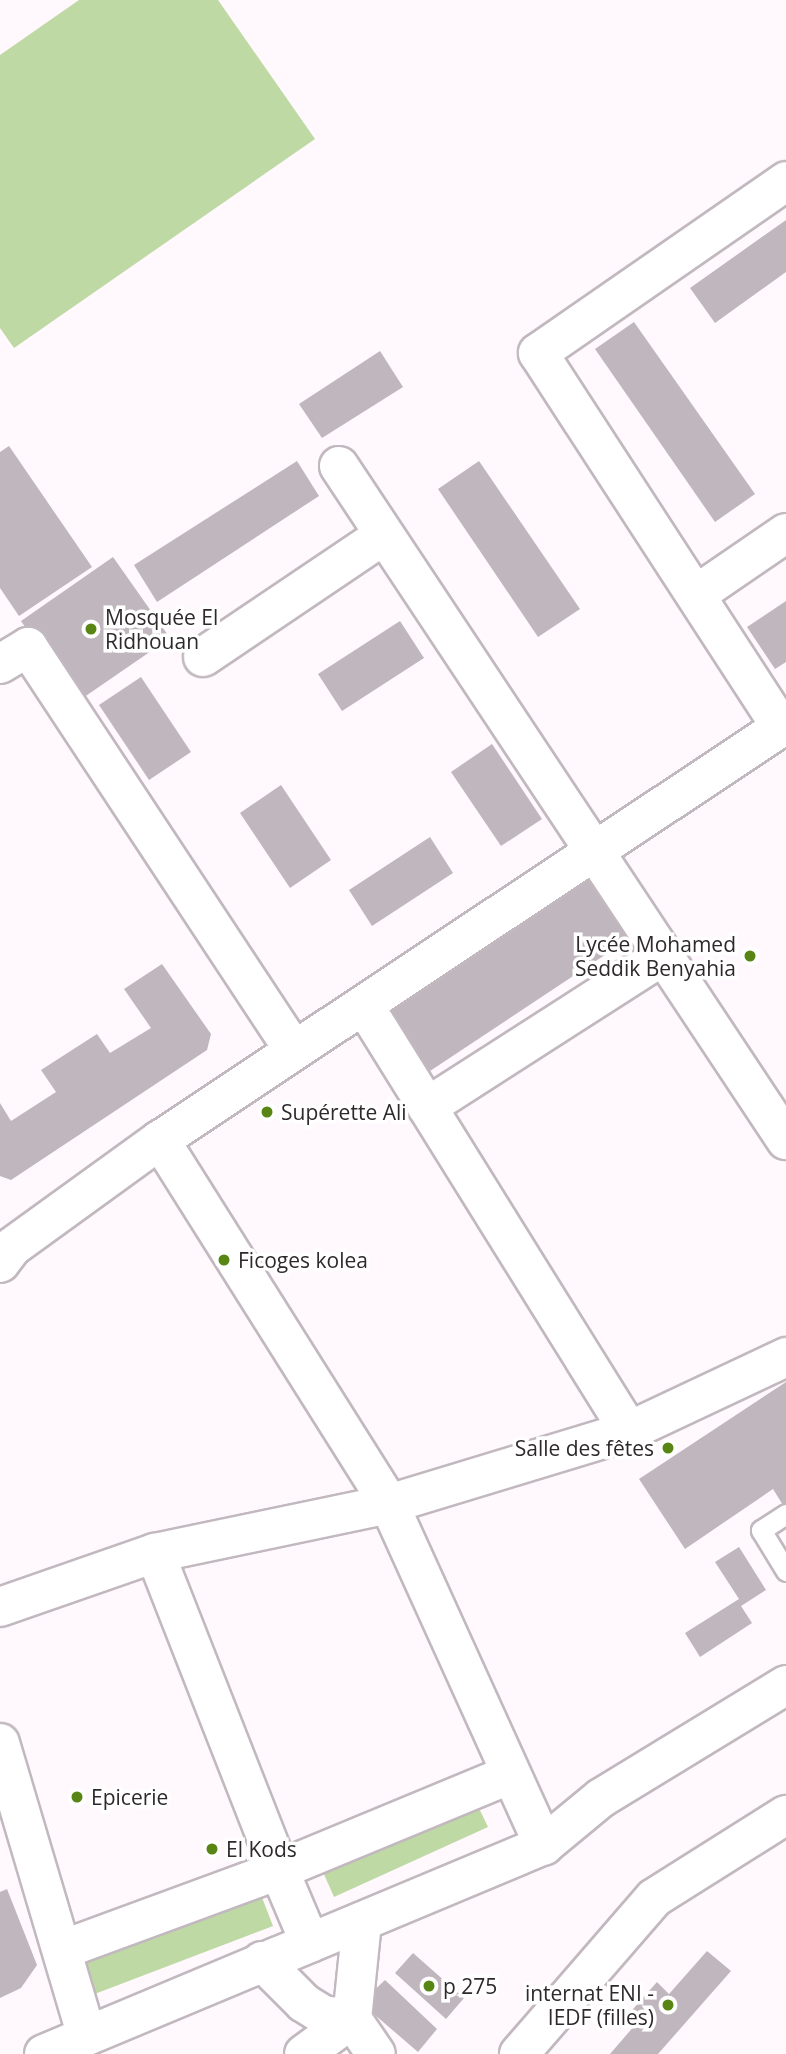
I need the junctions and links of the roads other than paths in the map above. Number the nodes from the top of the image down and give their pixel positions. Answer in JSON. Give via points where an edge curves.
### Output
{"nodes":[{"id":1,"x":786,"y":181,"type":"edge"},
{"id":2,"x":339,"y":466,"type":"dead end"},
{"id":3,"x":786,"y":533,"type":"edge"},
{"id":4,"x":384,"y":535,"type":"junction"},
{"id":5,"x":697,"y":594,"type":"junction"},
{"id":6,"x":203,"y":657,"type":"dead end"},
{"id":7,"x":0,"y":664,"type":"edge"},
{"id":8,"x":784,"y":726,"type":"edge"},
{"id":9,"x":594,"y":853,"type":"junction"},
{"id":10,"x":664,"y":955,"type":"junction"},
{"id":11,"x":365,"y":1007,"type":"junction"},
{"id":12,"x":294,"y":1050,"type":"junction"},
{"id":13,"x":427,"y":1107,"type":"junction"},
{"id":14,"x":160,"y":1140,"type":"junction"},
{"id":15,"x":786,"y":1140,"type":"edge"},
{"id":16,"x":4,"y":1246,"type":"edge"},
{"id":17,"x":786,"y":1357,"type":"edge"},
{"id":18,"x":629,"y":1431,"type":"junction"},
{"id":19,"x":388,"y":1504,"type":"junction"},
{"id":20,"x":786,"y":1514,"type":"edge"},
{"id":21,"x":155,"y":1553,"type":"junction"},
{"id":22,"x":782,"y":1557,"type":"edge"},
{"id":23,"x":0,"y":1607,"type":"edge"},
{"id":24,"x":786,"y":1685,"type":"edge"},
{"id":25,"x":0,"y":1743,"type":"edge"},
{"id":26,"x":508,"y":1775,"type":"junction"},
{"id":27,"x":786,"y":1815,"type":"edge"},
{"id":28,"x":544,"y":1845,"type":"junction"},
{"id":29,"x":14,"y":1853,"type":"edge"},
{"id":30,"x":279,"y":1870,"type":"junction"},
{"id":31,"x":362,"y":1922,"type":"junction"},
{"id":32,"x":310,"y":1943,"type":"junction"},
{"id":33,"x":62,"y":1950,"type":"junction"},
{"id":34,"x":262,"y":1961,"type":"junction"},
{"id":35,"x":352,"y":2019,"type":"junction"},
{"id":36,"x":86,"y":2034,"type":"junction"},
{"id":37,"x":44,"y":2054,"type":"edge"},
{"id":38,"x":304,"y":2054,"type":"edge"},
{"id":39,"x":376,"y":2054,"type":"edge"},
{"id":40,"x":519,"y":2054,"type":"edge"}],
"edges":[{"from":1,"to":5,"type":"street","via":[[538,353]]},
{"from":2,"to":4,"type":"street"},
{"from":3,"to":5,"type":"street"},
{"from":4,"to":6,"type":"street"},
{"from":4,"to":9,"type":"street"},
{"from":5,"to":8,"type":"street"},
{"from":7,"to":12,"type":"street","via":[[28,647]]},
{"from":8,"to":9,"type":"street"},
{"from":9,"to":10,"type":"street"},
{"from":9,"to":11,"type":"street"},
{"from":10,"to":13,"type":"street"},
{"from":10,"to":15,"type":"street"},
{"from":11,"to":12,"type":"street"},
{"from":11,"to":13,"type":"street"},
{"from":12,"to":14,"type":"street"},
{"from":13,"to":18,"type":"street"},
{"from":14,"to":16,"type":"street"},
{"from":14,"to":19,"type":"street"},
{"from":17,"to":18,"type":"street"},
{"from":18,"to":19,"type":"street"},
{"from":19,"to":21,"type":"street"},
{"from":19,"to":26,"type":"street"},
{"from":20,"to":22,"type":"lane","via":[[761,1530]]},
{"from":21,"to":23,"type":"street"},
{"from":21,"to":30,"type":"street"},
{"from":24,"to":28,"type":"street","via":[[601,1798]]},
{"from":25,"to":29,"type":"street"},
{"from":26,"to":28,"type":"street"},
{"from":26,"to":30,"type":"street"},
{"from":27,"to":40,"type":"street","via":[[654,1898]]},
{"from":28,"to":31,"type":"street"},
{"from":29,"to":33,"type":"street"},
{"from":30,"to":32,"type":"street"},
{"from":30,"to":33,"type":"street"},
{"from":31,"to":32,"type":"street"},
{"from":31,"to":35,"type":"street"},
{"from":32,"to":34,"type":"street"},
{"from":33,"to":36,"type":"street"},
{"from":34,"to":35,"type":"street","via":[[304,2003],[323,2015]]},
{"from":34,"to":36,"type":"street"},
{"from":35,"to":38,"type":"street"},
{"from":35,"to":39,"type":"street"},
{"from":36,"to":37,"type":"street"}]}
